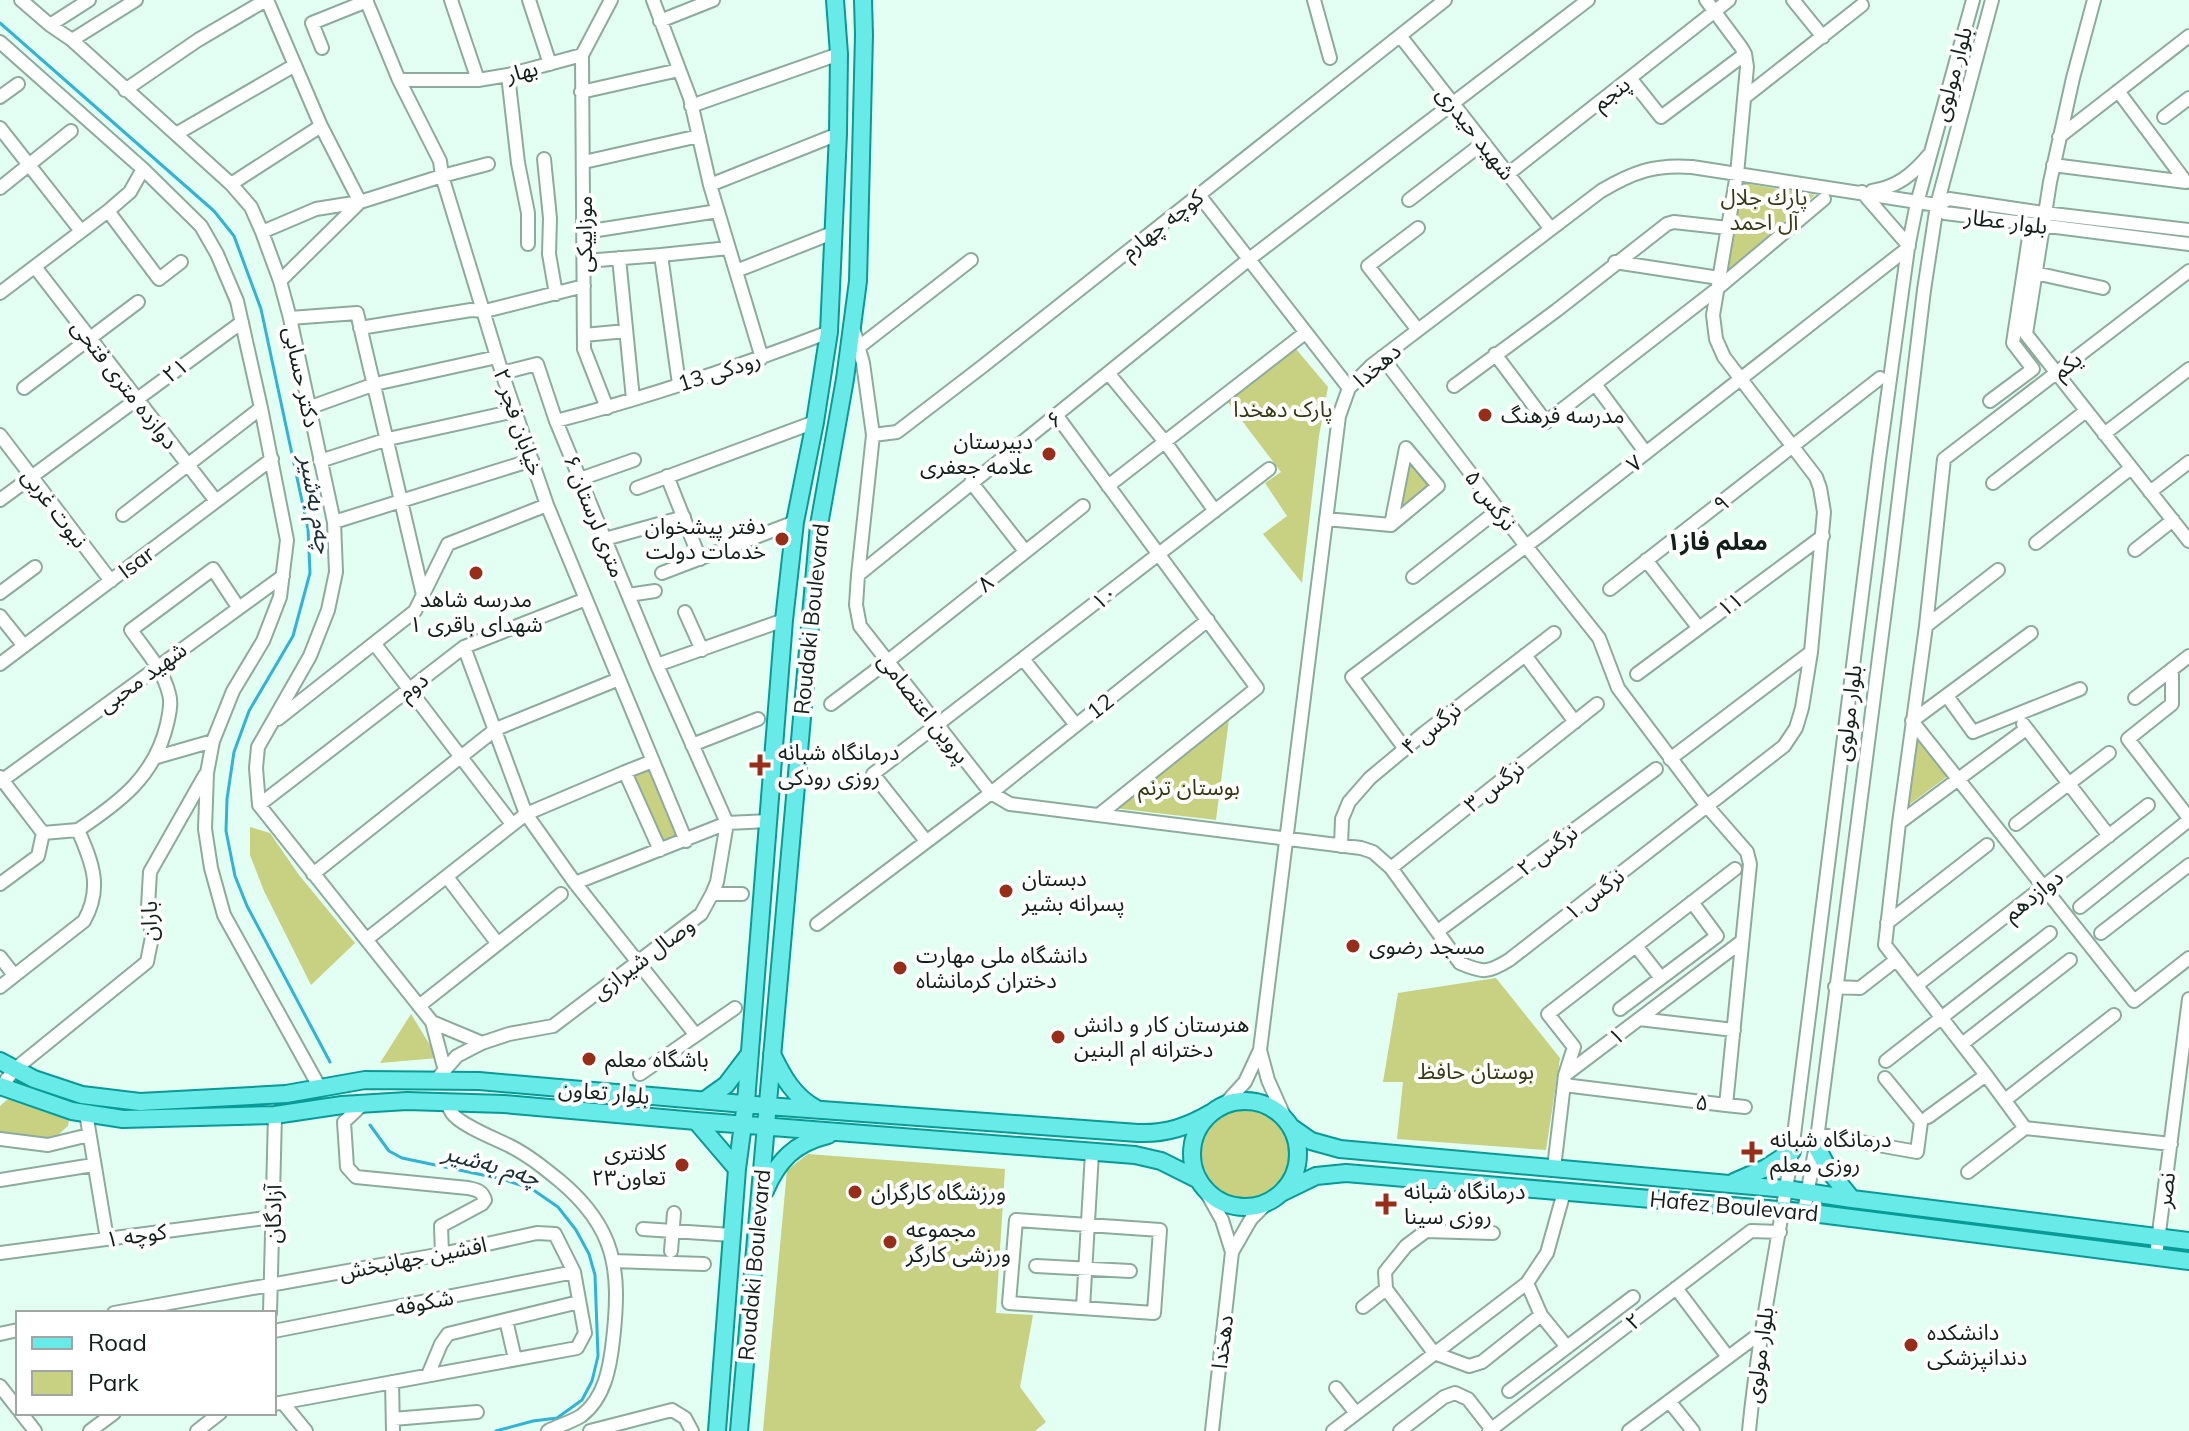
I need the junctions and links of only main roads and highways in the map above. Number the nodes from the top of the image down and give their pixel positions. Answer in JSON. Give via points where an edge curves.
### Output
{"nodes":[{"id":1,"x":835,"y":0,"type":"edge"},
{"id":2,"x":863,"y":0,"type":"edge"},
{"id":3,"x":795,"y":522,"type":"junction"},
{"id":4,"x":819,"y":525,"type":"junction"},
{"id":5,"x":771,"y":1051,"type":"junction"},
{"id":6,"x":749,"y":1055,"type":"junction"},
{"id":7,"x":8,"y":1065,"type":"edge"},
{"id":8,"x":1,"y":1087,"type":"edge"},
{"id":9,"x":705,"y":1100,"type":"junction"},
{"id":10,"x":746,"y":1104,"type":"junction"},
{"id":11,"x":767,"y":1106,"type":"junction"},
{"id":12,"x":1218,"y":1109,"type":"junction"},
{"id":13,"x":818,"y":1110,"type":"junction"},
{"id":14,"x":696,"y":1121,"type":"junction"},
{"id":15,"x":1288,"y":1123,"type":"junction"},
{"id":16,"x":744,"y":1124,"type":"junction"},
{"id":17,"x":765,"y":1126,"type":"junction"},
{"id":18,"x":845,"y":1132,"type":"junction"},
{"id":19,"x":1816,"y":1139,"type":"road end"},
{"id":20,"x":1792,"y":1151,"type":"road end"},
{"id":21,"x":737,"y":1169,"type":"junction"},
{"id":22,"x":1731,"y":1183,"type":"junction"},
{"id":23,"x":1202,"y":1184,"type":"junction"},
{"id":24,"x":1275,"y":1197,"type":"junction"},
{"id":25,"x":1852,"y":1199,"type":"junction"},
{"id":26,"x":760,"y":1204,"type":"junction"},
{"id":27,"x":2189,"y":1241,"type":"edge"},
{"id":28,"x":2189,"y":1261,"type":"edge"},
{"id":29,"x":713,"y":1429,"type":"edge"},
{"id":30,"x":739,"y":1431,"type":"edge"}],
"edges":[{"from":1,"to":3,"type":"main road","name":"Roudaki Boulevard","via":[[838,134],[829,332]]},
{"from":2,"to":4,"type":"main road","name":"Roudaki Boulevard","via":[[858,281]]},
{"from":3,"to":4,"type":"main road"},
{"from":3,"to":6,"type":"main road","name":"Roudaki Boulevard"},
{"from":4,"to":5,"type":"main road","name":"Roudaki Boulevard"},
{"from":5,"to":11,"type":"main road","name":"Roudaki Boulevard"},
{"from":5,"to":13,"type":"main road","via":[[793,1090]]},
{"from":6,"to":9,"type":"main road","via":[[726,1085]]},
{"from":6,"to":10,"type":"main road","name":"Roudaki Boulevard"},
{"from":7,"to":9,"type":"main road","name":"بلوار تعاون","via":[[82,1095],[140,1102],[286,1094],[365,1080],[440,1076]]},
{"from":8,"to":14,"type":"main road","name":"بلوار تعاون","via":[[72,1111],[123,1119],[275,1115],[407,1101]]},
{"from":9,"to":10,"type":"main road","name":"بلوار تعاون"},
{"from":10,"to":11,"type":"main road","name":"بلوار تعاون"},
{"from":10,"to":16,"type":"main road","name":"Roudaki Boulevard"},
{"from":11,"to":13,"type":"main road","name":"بلوار تعاون"},
{"from":11,"to":17,"type":"main road","name":"Roudaki Boulevard"},
{"from":12,"to":13,"type":"main road","name":"بلوار تعاون","via":[[1180,1129],[1152,1134]]},
{"from":12,"to":15,"type":"main road","via":[[1239,1101],[1260,1103]]},
{"from":12,"to":23,"type":"main road","via":[[1199,1127],[1193,1144],[1193,1163]]},
{"from":14,"to":16,"type":"main road","name":"بلوار تعاون"},
{"from":14,"to":21,"type":"main road"},
{"from":15,"to":22,"type":"main road","name":"Hafez Boulevard","via":[[1311,1141],[1340,1149]]},
{"from":15,"to":24,"type":"main road","via":[[1298,1161],[1290,1182]]},
{"from":16,"to":17,"type":"main road","name":"بلوار تعاون"},
{"from":16,"to":21,"type":"main road","name":"Roudaki Boulevard"},
{"from":17,"to":18,"type":"main road","name":"بلوار تعاون"},
{"from":17,"to":26,"type":"main road","name":"Roudaki Boulevard"},
{"from":18,"to":23,"type":"main road","name":"بلوار تعاون","via":[[1152,1158]]},
{"from":18,"to":26,"type":"main road","via":[[794,1149],[774,1171]]},
{"from":19,"to":25,"type":"main road","via":[[1830,1172]]},
{"from":20,"to":22,"type":"main road"},
{"from":21,"to":29,"type":"main road","name":"Roudaki Boulevard"},
{"from":22,"to":25,"type":"main road","name":"Hafez Boulevard"},
{"from":23,"to":24,"type":"main road","via":[[1234,1206]]},
{"from":24,"to":28,"type":"main road","name":"Hafez Boulevard","via":[[1306,1179],[1334,1173],[1804,1212]]},
{"from":25,"to":27,"type":"main road","name":"Hafez Boulevard"},
{"from":26,"to":30,"type":"main road","name":"Roudaki Boulevard"}]}
